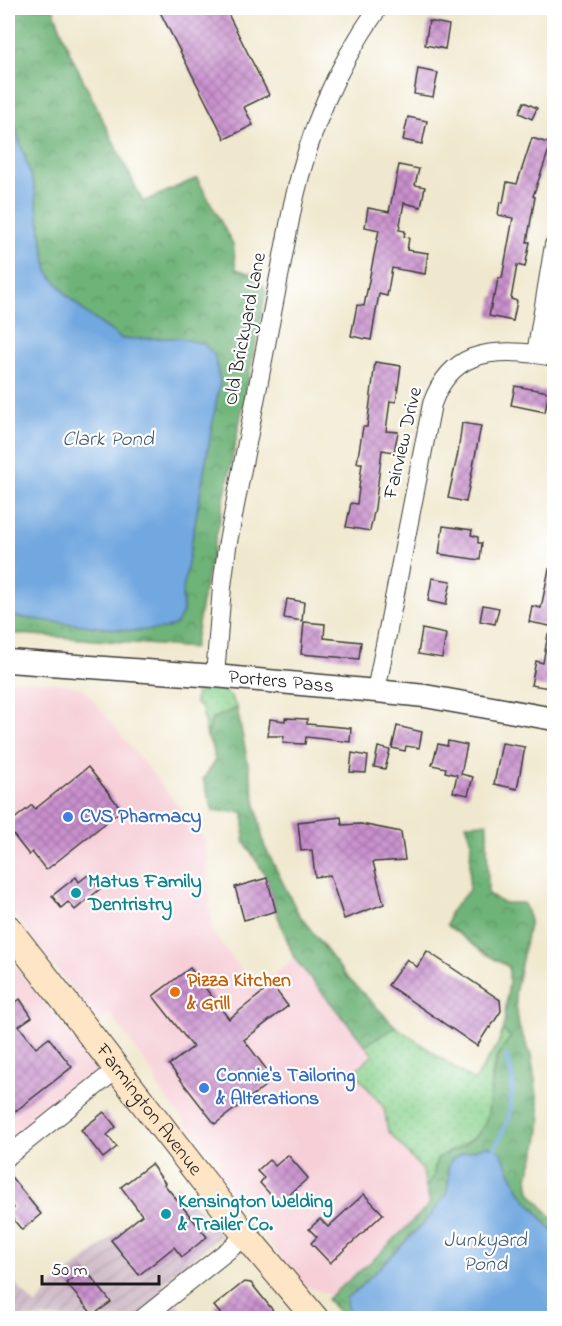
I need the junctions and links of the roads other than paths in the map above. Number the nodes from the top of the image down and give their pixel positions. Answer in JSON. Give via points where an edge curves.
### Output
{"nodes":[{"id":1,"x":378,"y":8,"type":"edge"},
{"id":2,"x":555,"y":245,"type":"edge"},
{"id":3,"x":545,"y":356,"type":"edge"},
{"id":4,"x":8,"y":662,"type":"edge"},
{"id":5,"x":215,"y":676,"type":"junction"},
{"id":6,"x":376,"y":690,"type":"junction"},
{"id":7,"x":555,"y":719,"type":"edge"},
{"id":8,"x":8,"y":928,"type":"edge"},
{"id":9,"x":117,"y":1069,"type":"junction"},
{"id":10,"x":8,"y":1156,"type":"edge"},
{"id":11,"x":246,"y":1236,"type":"junction"},
{"id":12,"x":143,"y":1318,"type":"edge"},
{"id":13,"x":315,"y":1318,"type":"edge"}],
"edges":[{"from":1,"to":5,"type":"street","name":"Old Brickyard Lane","via":[[328,94],[301,167],[227,547]]},
{"from":2,"to":3,"type":"street","name":"Fairview Drive"},
{"from":3,"to":6,"type":"street","name":"Fairview Drive","via":[[498,352],[478,356],[446,375],[438,388]]},
{"from":4,"to":5,"type":"street","name":"Porters Pass"},
{"from":5,"to":6,"type":"street","name":"Porters Pass"},
{"from":6,"to":7,"type":"street","name":"Porters Pass"},
{"from":8,"to":9,"type":"main road","name":"Farmington Avenue"},
{"from":9,"to":10,"type":"street"},
{"from":9,"to":11,"type":"main road","name":"Farmington Avenue"},
{"from":11,"to":12,"type":"street"},
{"from":11,"to":13,"type":"main road","name":"Farmington Avenue"}]}
